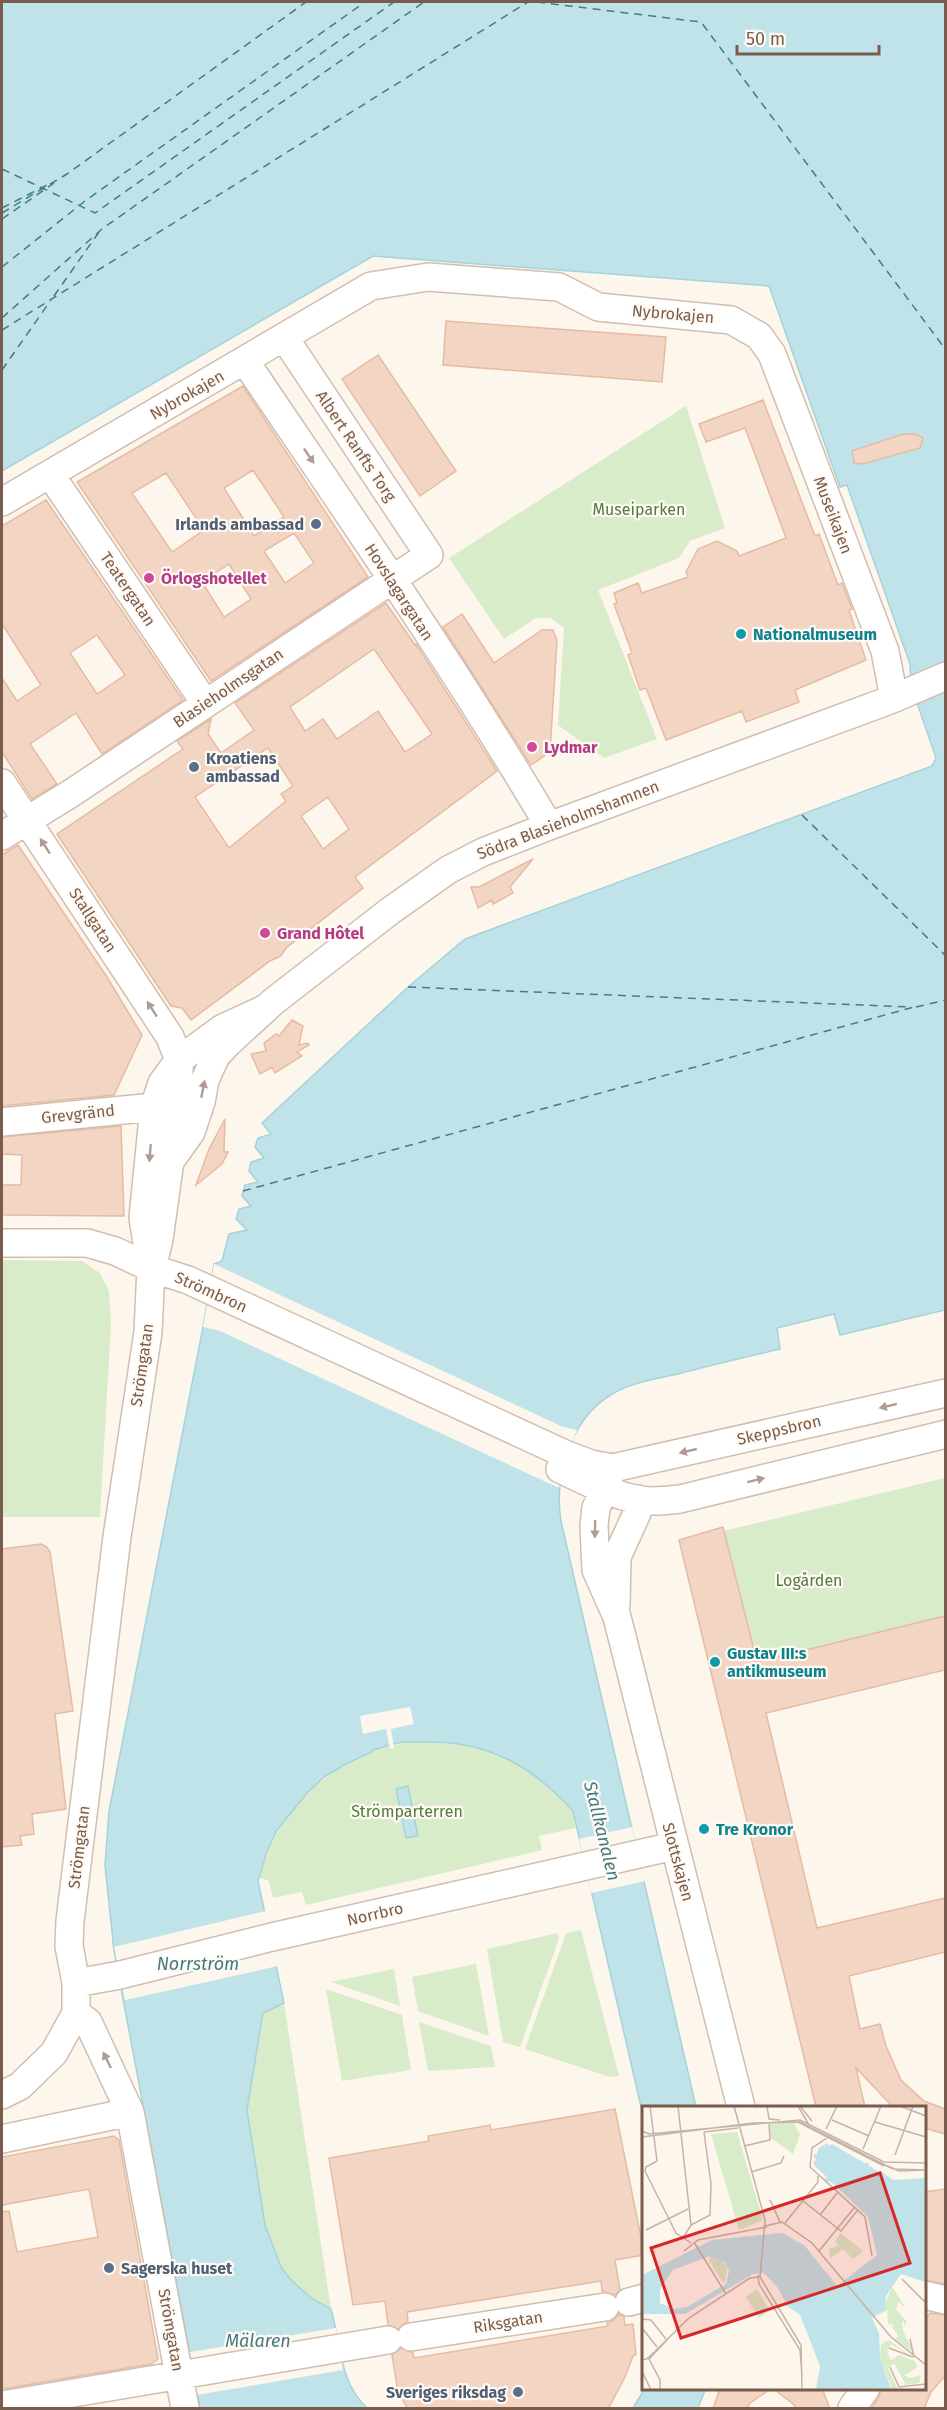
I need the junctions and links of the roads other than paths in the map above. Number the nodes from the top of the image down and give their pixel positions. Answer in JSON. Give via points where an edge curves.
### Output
{"nodes":[{"id":1,"x":285,"y":326,"type":"junction"},
{"id":2,"x":759,"y":336,"type":"joint"},
{"id":3,"x":246,"y":361,"type":"junction"},
{"id":4,"x":50,"y":474,"type":"junction"},
{"id":5,"x":2,"y":502,"type":"edge"},
{"id":6,"x":429,"y":555,"type":"joint"},
{"id":7,"x":391,"y":579,"type":"junction"},
{"id":8,"x":945,"y":675,"type":"edge"},
{"id":9,"x":901,"y":695,"type":"junction"},
{"id":10,"x":206,"y":703,"type":"junction"},
{"id":11,"x":2,"y":783,"type":"edge"},
{"id":12,"x":28,"y":821,"type":"junction"},
{"id":13,"x":549,"y":826,"type":"junction"},
{"id":14,"x":2,"y":836,"type":"edge"},
{"id":15,"x":262,"y":1011,"type":"junction"},
{"id":16,"x":179,"y":1060,"type":"junction"},
{"id":17,"x":154,"y":1107,"type":"junction"},
{"id":18,"x":2,"y":1122,"type":"edge"},
{"id":19,"x":171,"y":1160,"type":"junction"},
{"id":20,"x":2,"y":1243,"type":"edge"},
{"id":21,"x":151,"y":1269,"type":"junction"},
{"id":22,"x":945,"y":1393,"type":"edge"},
{"id":23,"x":945,"y":1434,"type":"edge"},
{"id":24,"x":588,"y":1469,"type":"junction"},
{"id":25,"x":638,"y":1499,"type":"junction"},
{"id":26,"x":617,"y":1617,"type":"junction"},
{"id":27,"x":674,"y":1846,"type":"junction"},
{"id":28,"x":76,"y":1983,"type":"junction"},
{"id":29,"x":76,"y":2013,"type":"junction"},
{"id":30,"x":41,"y":2067,"type":"junction"},
{"id":31,"x":2,"y":2076,"type":"edge"},
{"id":32,"x":2,"y":2095,"type":"edge"},
{"id":33,"x":741,"y":2106,"type":"edge"},
{"id":34,"x":130,"y":2112,"type":"junction"},
{"id":35,"x":2,"y":2139,"type":"edge"},
{"id":36,"x":620,"y":2304,"type":"edge"},
{"id":37,"x":186,"y":2375,"type":"junction"},
{"id":38,"x":839,"y":2389,"type":"edge"},
{"id":39,"x":866,"y":2389,"type":"edge"},
{"id":40,"x":2,"y":2405,"type":"edge"},
{"id":41,"x":185,"y":2409,"type":"edge"},
{"id":42,"x":850,"y":2409,"type":"edge"}],
"edges":[{"from":1,"to":2,"type":"street","name":"Nybrokajen","via":[[348,279],[371,286],[428,277],[559,287],[598,307],[731,320]]},
{"from":1,"to":3,"type":"street","name":"Nybrokajen"},
{"from":1,"to":6,"type":"street","name":"Albert Ranfts Torg"},
{"from":2,"to":9,"type":"street","name":"Museikajen","via":[[772,354]]},
{"from":3,"to":4,"type":"street","name":"Nybrokajen"},
{"from":3,"to":7,"type":"street","name":"Hovslagargatan","one_way":true},
{"from":4,"to":5,"type":"street","name":"Nybrokajen"},
{"from":4,"to":10,"type":"street","name":"Teatergatan"},
{"from":6,"to":7,"type":"street","name":"Blasieholmsgatan"},
{"from":7,"to":10,"type":"street","name":"Blasieholmsgatan"},
{"from":7,"to":13,"type":"street","name":"Hovslagargatan"},
{"from":8,"to":9,"type":"street","name":"Södra Blasieholmshamnen"},
{"from":9,"to":13,"type":"street","name":"Södra Blasieholmshamnen"},
{"from":10,"to":12,"type":"street","name":"Blasieholmsgatan"},
{"from":11,"to":12,"type":"street","name":"Stallgatan"},
{"from":12,"to":14,"type":"street","name":"Blasieholmsgatan"},
{"from":16,"to":12,"type":"street","name":"Stallgatan","one_way":true,"via":[[170,1037]]},
{"from":13,"to":15,"type":"street","name":"Södra Blasieholmshamnen","via":[[448,870]]},
{"from":15,"to":16,"type":"street","name":"Södra Blasieholmshamnen","via":[[223,1028]]},
{"from":19,"to":15,"type":"street","name":"Södra Blasieholmshamnen","one_way":true,"via":[[191,1132],[216,1056]]},
{"from":16,"to":17,"type":"street","name":"Södra Blasieholmshamnen","via":[[162,1083]]},
{"from":16,"to":19,"type":"street","name":"Södra Blasieholmshamnen"},
{"from":17,"to":18,"type":"street","name":"Grevgränd"},
{"from":17,"to":21,"type":"street","name":"Södra Blasieholmshamnen","one_way":true,"via":[[143,1218]]},
{"from":19,"to":21,"type":"street","name":"Södra Blasieholmshamnen"},
{"from":20,"to":21,"type":"street","name":"Strömbron","via":[[87,1243],[115,1251]]},
{"from":21,"to":24,"type":"street","name":"Strömbron","via":[[188,1280],[207,1298]]},
{"from":21,"to":28,"type":"street","name":"Strömgatan","via":[[148,1332],[117,1537],[70,1921],[69,1946]]},
{"from":22,"to":24,"type":"street","name":"Skeppsbron","one_way":true},
{"from":25,"to":23,"type":"street","one_way":true,"via":[[680,1499]]},
{"from":24,"to":25,"type":"street","via":[[629,1485]]},
{"from":24,"to":26,"type":"street","name":"Slottskajen","one_way":true,"via":[[596,1508],[596,1570]]},
{"from":25,"to":26,"type":"street","name":"Slottskajen","via":[[637,1513],[617,1557]]},
{"from":26,"to":27,"type":"street","name":"Slottskajen"},
{"from":27,"to":28,"type":"street","name":"Norrbro"},
{"from":27,"to":33,"type":"street","name":"Slottskajen"},
{"from":28,"to":29,"type":"street","name":"Strömgatan"},
{"from":29,"to":30,"type":"street","via":[[61,2044]]},
{"from":34,"to":29,"type":"street","name":"Strömgatan","one_way":true,"via":[[88,2022]]},
{"from":30,"to":31,"type":"street"},
{"from":30,"to":32,"type":"street","via":[[20,2086]]},
{"from":34,"to":35,"type":"street"},
{"from":34,"to":37,"type":"street","name":"Strömgatan"},
{"from":36,"to":37,"type":"street","name":"Riksgatan"},
{"from":37,"to":40,"type":"street","name":"Riksgatan"},
{"from":37,"to":41,"type":"street","name":"Strömgatan"},
{"from":38,"to":42,"type":"street"},
{"from":39,"to":42,"type":"street"}]}
